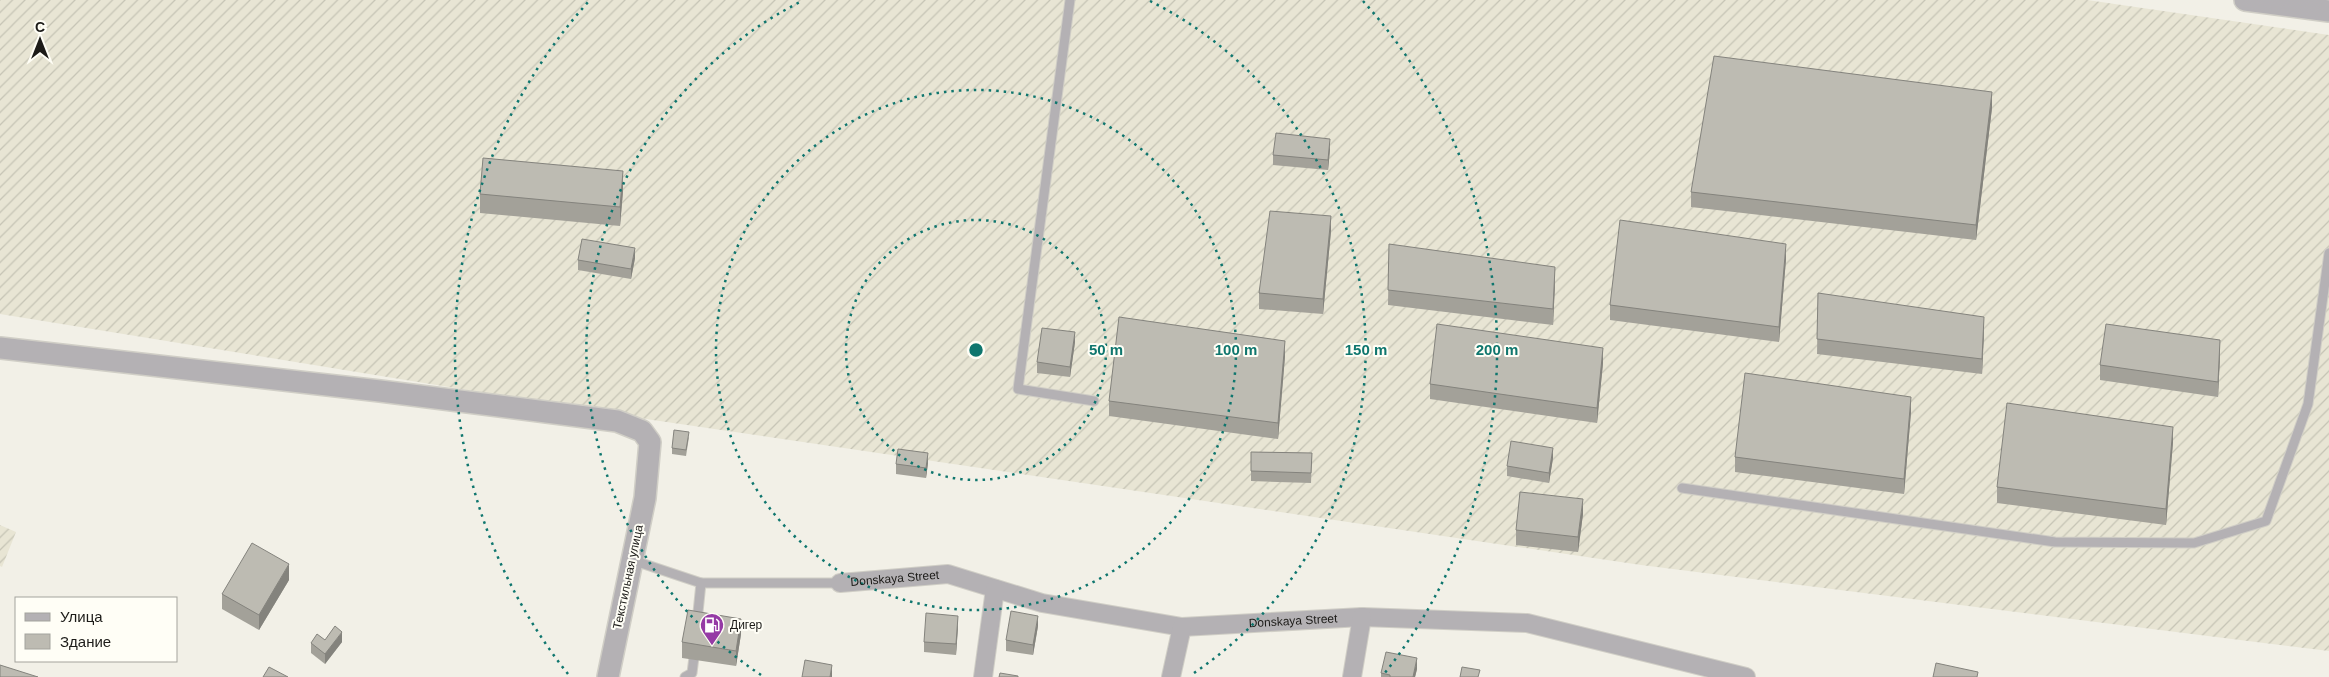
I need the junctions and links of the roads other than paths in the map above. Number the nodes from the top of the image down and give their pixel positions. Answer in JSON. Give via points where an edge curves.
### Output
{"nodes":[{"id":1,"x":1070,"y":0,"type":"edge"},
{"id":2,"x":2245,"y":0,"type":"edge"},
{"id":3,"x":2329,"y":11,"type":"edge"},
{"id":4,"x":2329,"y":253,"type":"edge"},
{"id":5,"x":0,"y":348,"type":"edge"},
{"id":6,"x":1094,"y":401,"type":"dead end"},
{"id":7,"x":1682,"y":488,"type":"dead end"},
{"id":8,"x":632,"y":560,"type":"junction"},
{"id":9,"x":701,"y":583,"type":"junction"},
{"id":10,"x":840,"y":583,"type":"joint"},
{"id":11,"x":995,"y":589,"type":"junction"},
{"id":12,"x":1362,"y":617,"type":"junction"},
{"id":13,"x":1182,"y":627,"type":"junction"},
{"id":14,"x":1720,"y":674,"type":"edge"},
{"id":15,"x":608,"y":677,"type":"edge"},
{"id":16,"x":685,"y":677,"type":"edge"},
{"id":17,"x":983,"y":677,"type":"edge"},
{"id":18,"x":1171,"y":677,"type":"edge"},
{"id":19,"x":1352,"y":677,"type":"edge"},
{"id":20,"x":1746,"y":677,"type":"edge"}],
"edges":[{"from":1,"to":6,"type":"lane","via":[[1018,389]]},
{"from":2,"to":3,"type":"street"},
{"from":4,"to":7,"type":"lane","via":[[2308,404],[2266,521],[2194,543],[2055,542]]},
{"from":5,"to":8,"type":"street","name":"Текстильная улица","via":[[617,421],[642,430],[650,442],[645,498]]},
{"from":8,"to":9,"type":"lane"},
{"from":8,"to":15,"type":"street","name":"Текстильная улица"},
{"from":9,"to":10,"type":"lane"},
{"from":9,"to":16,"type":"lane","via":[[692,673]]},
{"from":10,"to":11,"type":"street","name":"Donskaya Street","via":[[948,574]]},
{"from":11,"to":13,"type":"street","name":"Donskaya Street","via":[[1042,603]]},
{"from":11,"to":17,"type":"street"},
{"from":12,"to":13,"type":"street","name":"Donskaya Street"},
{"from":12,"to":14,"type":"street","name":"Donskaya Street","via":[[1527,623]]},
{"from":12,"to":19,"type":"street"},
{"from":13,"to":18,"type":"street"},
{"from":14,"to":20,"type":"street","name":"Donskaya Street"}]}
